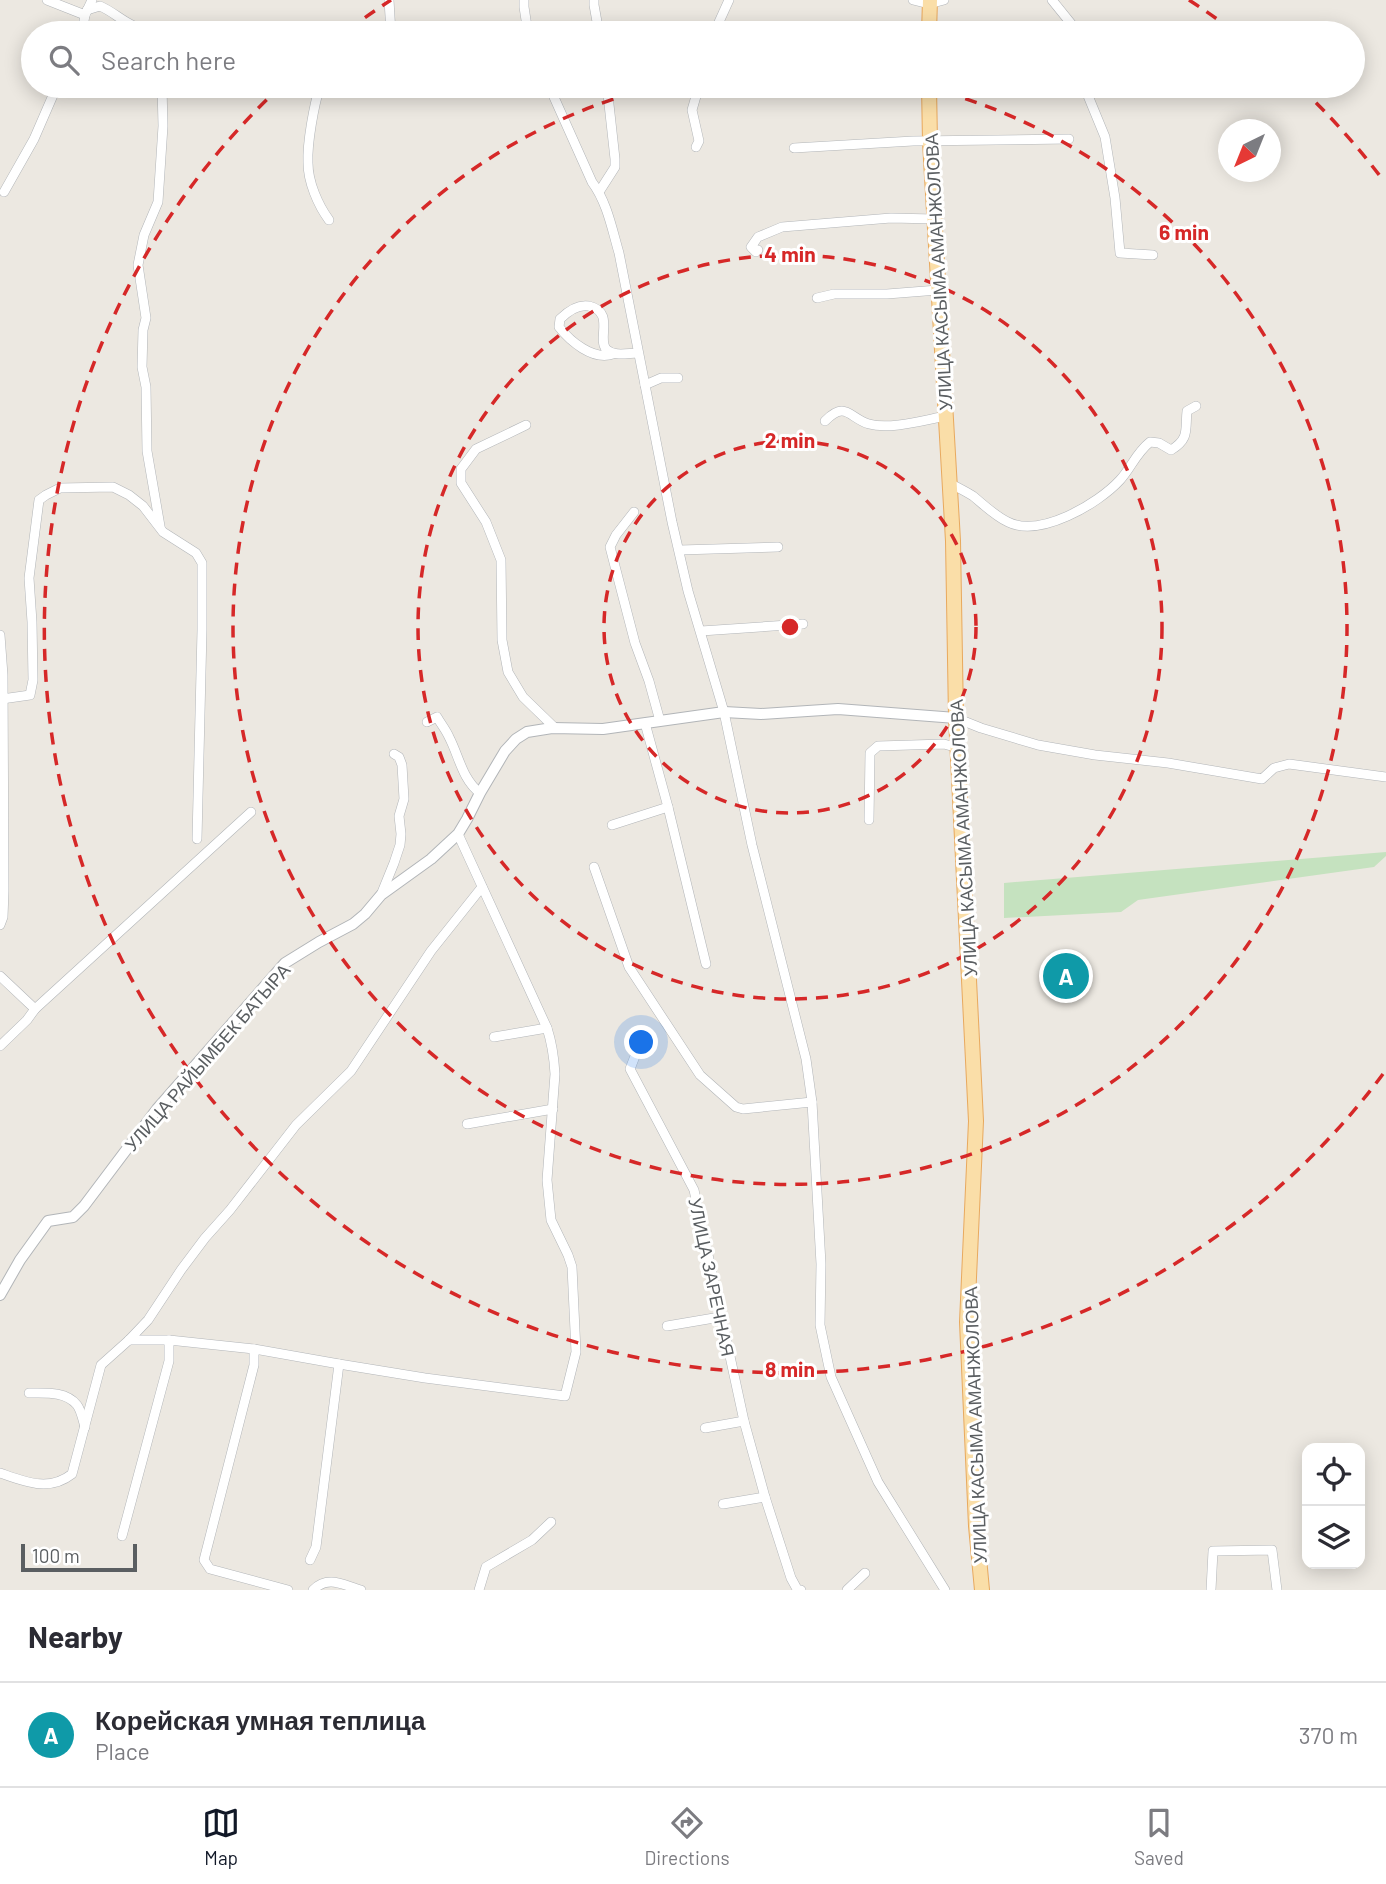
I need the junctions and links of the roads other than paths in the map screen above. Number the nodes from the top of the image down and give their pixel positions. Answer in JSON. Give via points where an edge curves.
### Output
{"nodes":[{"id":1,"x":47,"y":0,"type":"edge"},
{"id":2,"x":92,"y":0,"type":"edge"},
{"id":3,"x":389,"y":0,"type":"edge"},
{"id":4,"x":524,"y":0,"type":"edge"},
{"id":5,"x":594,"y":0,"type":"edge"},
{"id":6,"x":729,"y":0,"type":"edge"},
{"id":7,"x":913,"y":0,"type":"edge"},
{"id":8,"x":944,"y":0,"type":"edge"},
{"id":9,"x":1052,"y":0,"type":"edge"},
{"id":10,"x":929,"y":2,"type":"edge"},
{"id":11,"x":86,"y":13,"type":"junction"},
{"id":12,"x":84,"y":21,"type":"edge"},
{"id":13,"x":126,"y":21,"type":"edge"},
{"id":14,"x":390,"y":21,"type":"edge"},
{"id":15,"x":526,"y":21,"type":"edge"},
{"id":16,"x":597,"y":21,"type":"edge"},
{"id":17,"x":719,"y":21,"type":"edge"},
{"id":18,"x":929,"y":21,"type":"edge"},
{"id":19,"x":1069,"y":21,"type":"edge"},
{"id":20,"x":52,"y":98,"type":"edge"},
{"id":21,"x":162,"y":98,"type":"edge"},
{"id":22,"x":316,"y":98,"type":"edge"},
{"id":23,"x":554,"y":98,"type":"edge"},
{"id":24,"x":608,"y":98,"type":"edge"},
{"id":25,"x":696,"y":98,"type":"edge"},
{"id":26,"x":929,"y":98,"type":"edge"},
{"id":27,"x":1089,"y":98,"type":"edge"},
{"id":28,"x":1069,"y":139,"type":"dead end"},
{"id":29,"x":930,"y":142,"type":"junction"},
{"id":30,"x":696,"y":147,"type":"dead end"},
{"id":31,"x":794,"y":148,"type":"dead end"},
{"id":32,"x":4,"y":192,"type":"dead end"},
{"id":33,"x":599,"y":192,"type":"junction"},
{"id":34,"x":934,"y":219,"type":"junction"},
{"id":35,"x":330,"y":220,"type":"dead end"},
{"id":36,"x":758,"y":250,"type":"dead end"},
{"id":37,"x":1153,"y":255,"type":"dead end"},
{"id":38,"x":938,"y":290,"type":"junction"},
{"id":39,"x":817,"y":298,"type":"dead end"},
{"id":40,"x":638,"y":353,"type":"junction"},
{"id":41,"x":613,"y":354,"type":"junction"},
{"id":42,"x":678,"y":378,"type":"dead end"},
{"id":43,"x":645,"y":385,"type":"junction"},
{"id":44,"x":1196,"y":406,"type":"dead end"},
{"id":45,"x":946,"y":416,"type":"junction"},
{"id":46,"x":825,"y":421,"type":"dead end"},
{"id":47,"x":526,"y":425,"type":"dead end"},
{"id":48,"x":949,"y":482,"type":"junction"},
{"id":49,"x":634,"y":512,"type":"dead end"},
{"id":50,"x":161,"y":527,"type":"junction"},
{"id":51,"x":778,"y":547,"type":"dead end"},
{"id":52,"x":680,"y":550,"type":"junction"},
{"id":53,"x":803,"y":624,"type":"dead end"},
{"id":54,"x":701,"y":631,"type":"junction"},
{"id":55,"x":0,"y":635,"type":"edge"},
{"id":56,"x":2,"y":699,"type":"junction"},
{"id":57,"x":724,"y":712,"type":"junction"},
{"id":58,"x":956,"y":718,"type":"junction"},
{"id":59,"x":660,"y":721,"type":"junction"},
{"id":60,"x":427,"y":722,"type":"dead end"},
{"id":61,"x":645,"y":723,"type":"junction"},
{"id":62,"x":555,"y":728,"type":"junction"},
{"id":63,"x":958,"y":748,"type":"junction"},
{"id":64,"x":394,"y":754,"type":"dead end"},
{"id":65,"x":1386,"y":777,"type":"edge"},
{"id":66,"x":480,"y":793,"type":"junction"},
{"id":67,"x":668,"y":807,"type":"junction"},
{"id":68,"x":251,"y":812,"type":"dead end"},
{"id":69,"x":869,"y":820,"type":"dead end"},
{"id":70,"x":612,"y":825,"type":"dead end"},
{"id":71,"x":458,"y":834,"type":"junction"},
{"id":72,"x":197,"y":839,"type":"dead end"},
{"id":73,"x":594,"y":867,"type":"dead end"},
{"id":74,"x":482,"y":887,"type":"junction"},
{"id":75,"x":381,"y":895,"type":"junction"},
{"id":76,"x":0,"y":925,"type":"edge"},
{"id":77,"x":706,"y":964,"type":"dead end"},
{"id":78,"x":0,"y":976,"type":"edge"},
{"id":79,"x":35,"y":1009,"type":"junction"},
{"id":80,"x":547,"y":1028,"type":"junction"},
{"id":81,"x":494,"y":1037,"type":"dead end"},
{"id":82,"x":0,"y":1046,"type":"edge"},
{"id":83,"x":637,"y":1051,"type":"dead end"},
{"id":84,"x":812,"y":1102,"type":"junction"},
{"id":85,"x":553,"y":1109,"type":"junction"},
{"id":86,"x":467,"y":1124,"type":"dead end"},
{"id":87,"x":0,"y":1295,"type":"edge"},
{"id":88,"x":720,"y":1317,"type":"junction"},
{"id":89,"x":667,"y":1326,"type":"dead end"},
{"id":90,"x":130,"y":1340,"type":"junction"},
{"id":91,"x":170,"y":1340,"type":"junction"},
{"id":92,"x":254,"y":1349,"type":"junction"},
{"id":93,"x":339,"y":1364,"type":"junction"},
{"id":94,"x":29,"y":1393,"type":"dead end"},
{"id":95,"x":744,"y":1421,"type":"junction"},
{"id":96,"x":85,"y":1428,"type":"junction"},
{"id":97,"x":705,"y":1428,"type":"dead end"},
{"id":98,"x":0,"y":1474,"type":"edge"},
{"id":99,"x":765,"y":1497,"type":"junction"},
{"id":100,"x":723,"y":1504,"type":"dead end"},
{"id":101,"x":551,"y":1522,"type":"dead end"},
{"id":102,"x":122,"y":1536,"type":"dead end"},
{"id":103,"x":310,"y":1560,"type":"dead end"},
{"id":104,"x":865,"y":1573,"type":"dead end"},
{"id":105,"x":288,"y":1590,"type":"edge"},
{"id":106,"x":313,"y":1590,"type":"edge"},
{"id":107,"x":361,"y":1590,"type":"edge"},
{"id":108,"x":479,"y":1590,"type":"edge"},
{"id":109,"x":798,"y":1590,"type":"edge"},
{"id":110,"x":847,"y":1590,"type":"edge"},
{"id":111,"x":945,"y":1590,"type":"edge"},
{"id":112,"x":982,"y":1590,"type":"edge"},
{"id":113,"x":1211,"y":1590,"type":"edge"},
{"id":114,"x":1276,"y":1590,"type":"edge"}],
"edges":[{"from":1,"to":11,"type":"street"},
{"from":2,"to":11,"type":"street"},
{"from":3,"to":14,"type":"street"},
{"from":4,"to":15,"type":"street"},
{"from":5,"to":16,"type":"street"},
{"from":6,"to":17,"type":"street"},
{"from":7,"to":10,"type":"street"},
{"from":8,"to":10,"type":"street"},
{"from":9,"to":19,"type":"street"},
{"from":10,"to":18,"type":"main road"},
{"from":11,"to":12,"type":"street"},
{"from":11,"to":13,"type":"street","via":[[100,6]]},
{"from":20,"to":32,"type":"street"},
{"from":21,"to":50,"type":"street","via":[[158,202],[138,265],[146,318],[142,367],[147,451]]},
{"from":22,"to":35,"type":"street","via":[[308,163],[316,197]]},
{"from":23,"to":33,"type":"street"},
{"from":24,"to":33,"type":"street","via":[[615,167]]},
{"from":25,"to":30,"type":"street","via":[[692,110],[699,141]]},
{"from":26,"to":29,"type":"main road","name":"УЛИЦА КАСЫМА АМАНЖОЛОВА"},
{"from":27,"to":37,"type":"street","via":[[1105,137],[1120,253]]},
{"from":28,"to":29,"type":"street"},
{"from":29,"to":31,"type":"street"},
{"from":29,"to":34,"type":"main road","name":"УЛИЦА КАСЫМА АМАНЖОЛОВА"},
{"from":33,"to":40,"type":"street","via":[[619,253]]},
{"from":34,"to":36,"type":"street","via":[[782,227],[758,237],[751,247]]},
{"from":34,"to":38,"type":"main road","name":"УЛИЦА КАСЫМА АМАНЖОЛОВА"},
{"from":38,"to":39,"type":"street"},
{"from":38,"to":45,"type":"main road","name":"УЛИЦА КАСЫМА АМАНЖОЛОВА"},
{"from":40,"to":41,"type":"street"},
{"from":40,"to":43,"type":"street"},
{"from":41,"to":41,"type":"street","via":[[603,345],[603,318],[594,307],[582,305],[560,319],[559,327],[582,348]]},
{"from":42,"to":43,"type":"street","via":[[660,378]]},
{"from":43,"to":52,"type":"street"},
{"from":44,"to":48,"type":"street","via":[[1187,411],[1185,437],[1175,449],[1150,442],[1114,485],[1059,520],[1020,526],[1007,522]]},
{"from":45,"to":46,"type":"street","via":[[869,424],[843,411]]},
{"from":45,"to":48,"type":"main road","name":"УЛИЦА КАСЫМА АМАНЖОЛОВА"},
{"from":47,"to":62,"type":"street","via":[[476,449],[461,470],[461,483],[486,522],[500,560],[502,640],[508,672],[523,696]]},
{"from":48,"to":58,"type":"main road","name":"УЛИЦА КАСЫМА АМАНЖОЛОВА"},
{"from":49,"to":59,"type":"street","via":[[610,547]]},
{"from":50,"to":56,"type":"street","via":[[143,506],[113,487],[60,488],[39,500],[29,578],[33,680],[30,695]]},
{"from":50,"to":72,"type":"street","via":[[196,553],[202,563]]},
{"from":51,"to":52,"type":"street"},
{"from":52,"to":54,"type":"street"},
{"from":53,"to":54,"type":"street"},
{"from":54,"to":57,"type":"street"},
{"from":55,"to":56,"type":"street"},
{"from":56,"to":76,"type":"street","via":[[4,891]]},
{"from":57,"to":58,"type":"street","name":"УЛИЦА РАЙЫМБЕК БАТЫРА","via":[[838,709]]},
{"from":57,"to":59,"type":"street","name":"УЛИЦА РАЙЫМБЕК БАТЫРА"},
{"from":57,"to":84,"type":"street","via":[[806,1059]]},
{"from":58,"to":63,"type":"main road","name":"УЛИЦА КАСЫМА АМАНЖОЛОВА"},
{"from":58,"to":65,"type":"street","name":"УЛИЦА РАЙЫМБЕК БАТЫРА","via":[[1038,745],[1262,779],[1289,764]]},
{"from":59,"to":61,"type":"street","name":"УЛИЦА РАЙЫМБЕК БАТЫРА"},
{"from":60,"to":66,"type":"street","via":[[437,717],[464,773]]},
{"from":61,"to":62,"type":"street","name":"УЛИЦА РАЙЫМБЕК БАТЫРА","via":[[603,729]]},
{"from":61,"to":67,"type":"street"},
{"from":62,"to":66,"type":"street","name":"УЛИЦА РАЙЫМБЕК БАТЫРА","via":[[527,732],[516,739]]},
{"from":63,"to":69,"type":"street","via":[[944,744],[878,746],[870,753]]},
{"from":63,"to":112,"type":"main road","name":"УЛИЦА КАСЫМА АМАНЖОЛОВА","via":[[976,1121],[967,1322]]},
{"from":64,"to":75,"type":"street","via":[[402,765],[401,834]]},
{"from":66,"to":71,"type":"street","name":"УЛИЦА РАЙЫМБЕК БАТЫРА"},
{"from":67,"to":70,"type":"street"},
{"from":67,"to":77,"type":"street"},
{"from":68,"to":79,"type":"street"},
{"from":71,"to":74,"type":"street"},
{"from":71,"to":75,"type":"street","name":"УЛИЦА РАЙЫМБЕК БАТЫРА"},
{"from":73,"to":84,"type":"street","via":[[629,967],[700,1074],[743,1109]]},
{"from":74,"to":80,"type":"street"},
{"from":74,"to":90,"type":"street","via":[[431,951],[351,1070],[296,1125]]},
{"from":75,"to":87,"type":"street","name":"УЛИЦА РАЙЫМБЕК БАТЫРА","via":[[353,924],[285,963],[157,1109],[84,1206],[73,1217],[48,1220]]},
{"from":78,"to":79,"type":"street"},
{"from":79,"to":82,"type":"street"},
{"from":80,"to":81,"type":"street"},
{"from":80,"to":85,"type":"street","via":[[554,1056]]},
{"from":83,"to":88,"type":"street","name":"УЛИЦА ЗАРЕЧНАЯ","via":[[630,1069],[694,1190]]},
{"from":84,"to":111,"type":"street","via":[[820,1325],[831,1377],[878,1482]]},
{"from":85,"to":86,"type":"street"},
{"from":85,"to":93,"type":"street","via":[[547,1180],[551,1220],[568,1255],[573,1279],[576,1352],[565,1396]]},
{"from":88,"to":89,"type":"street"},
{"from":88,"to":95,"type":"street","name":"УЛИЦА ЗАРЕЧНАЯ"},
{"from":90,"to":91,"type":"street"},
{"from":90,"to":96,"type":"street","via":[[101,1364]]},
{"from":91,"to":92,"type":"street"},
{"from":91,"to":102,"type":"street","via":[[169,1361]]},
{"from":92,"to":93,"type":"street"},
{"from":92,"to":105,"type":"street","via":[[254,1365],[204,1560],[210,1569]]},
{"from":93,"to":103,"type":"street","via":[[316,1547]]},
{"from":94,"to":96,"type":"street","via":[[53,1392],[68,1398],[78,1406]]},
{"from":95,"to":97,"type":"street"},
{"from":95,"to":99,"type":"street","name":"УЛИЦА ЗАРЕЧНАЯ"},
{"from":96,"to":98,"type":"street","via":[[72,1474],[61,1483],[40,1485]]},
{"from":99,"to":100,"type":"street"},
{"from":99,"to":109,"type":"street","name":"УЛИЦА ЗАРЕЧНАЯ"},
{"from":101,"to":108,"type":"street","via":[[532,1540],[486,1567]]},
{"from":104,"to":110,"type":"street"},
{"from":106,"to":107,"type":"street","via":[[328,1581]]},
{"from":113,"to":114,"type":"street","via":[[1213,1551],[1272,1550]]}]}
